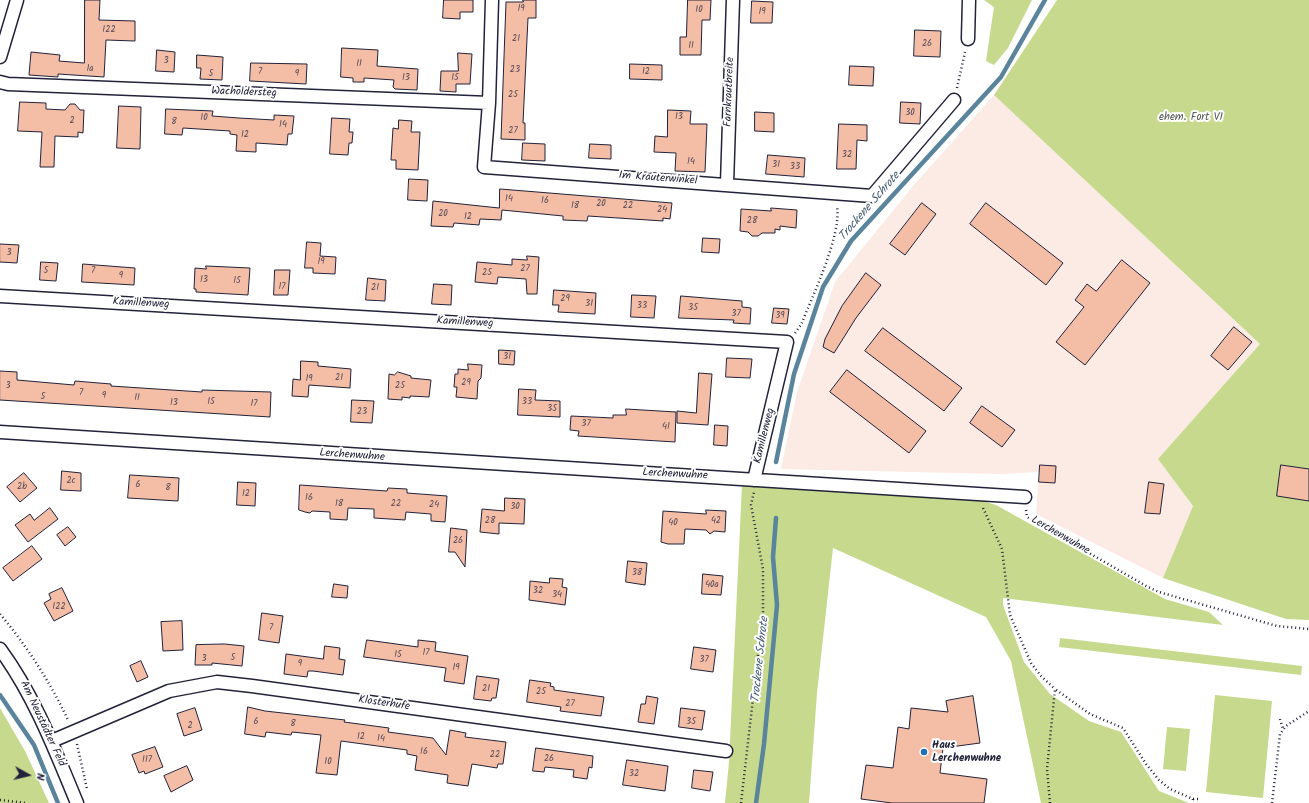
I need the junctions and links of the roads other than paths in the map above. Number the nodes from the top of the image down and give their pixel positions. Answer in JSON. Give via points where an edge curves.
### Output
{"nodes":[{"id":1,"x":17,"y":0,"type":"edge"},
{"id":2,"x":492,"y":0,"type":"edge"},
{"id":3,"x":733,"y":0,"type":"edge"},
{"id":4,"x":969,"y":0,"type":"edge"},
{"id":5,"x":968,"y":39,"type":"road end"},
{"id":6,"x":0,"y":57,"type":"edge"},
{"id":7,"x":0,"y":82,"type":"edge"},
{"id":8,"x":954,"y":100,"type":"road end"},
{"id":9,"x":489,"y":103,"type":"junction"},
{"id":10,"x":727,"y":184,"type":"junction"},
{"id":11,"x":0,"y":296,"type":"edge"},
{"id":12,"x":0,"y":432,"type":"edge"},
{"id":13,"x":754,"y":480,"type":"junction"},
{"id":14,"x":1025,"y":497,"type":"road end"},
{"id":15,"x":0,"y":648,"type":"edge"},
{"id":16,"x":52,"y":742,"type":"junction"},
{"id":17,"x":726,"y":751,"type":"dead end"},
{"id":18,"x":77,"y":803,"type":"edge"}],
"edges":[{"from":1,"to":6,"type":"street"},
{"from":2,"to":9,"type":"street","name":"Im Kräuterwinkel"},
{"from":3,"to":10,"type":"street","name":"Farnkrautbreite"},
{"from":4,"to":5,"type":"street"},
{"from":7,"to":9,"type":"street","name":"Wacholdersteg"},
{"from":8,"to":10,"type":"street","name":"Im Kräuterwinkel","via":[[872,196]]},
{"from":9,"to":10,"type":"street","name":"Im Kräuterwinkel","via":[[484,167]]},
{"from":11,"to":13,"type":"street","name":"Kamillenweg","via":[[787,342]]},
{"from":12,"to":13,"type":"street","name":"Lerchenwuhne"},
{"from":13,"to":14,"type":"street","name":"Lerchenwuhne"},
{"from":15,"to":16,"type":"street","name":"Am Neustädter Feld","via":[[17,671]]},
{"from":16,"to":17,"type":"street","name":"Klosterhufe","via":[[169,691],[217,682]]},
{"from":16,"to":18,"type":"street","name":"Am Neustädter Feld"}]}
